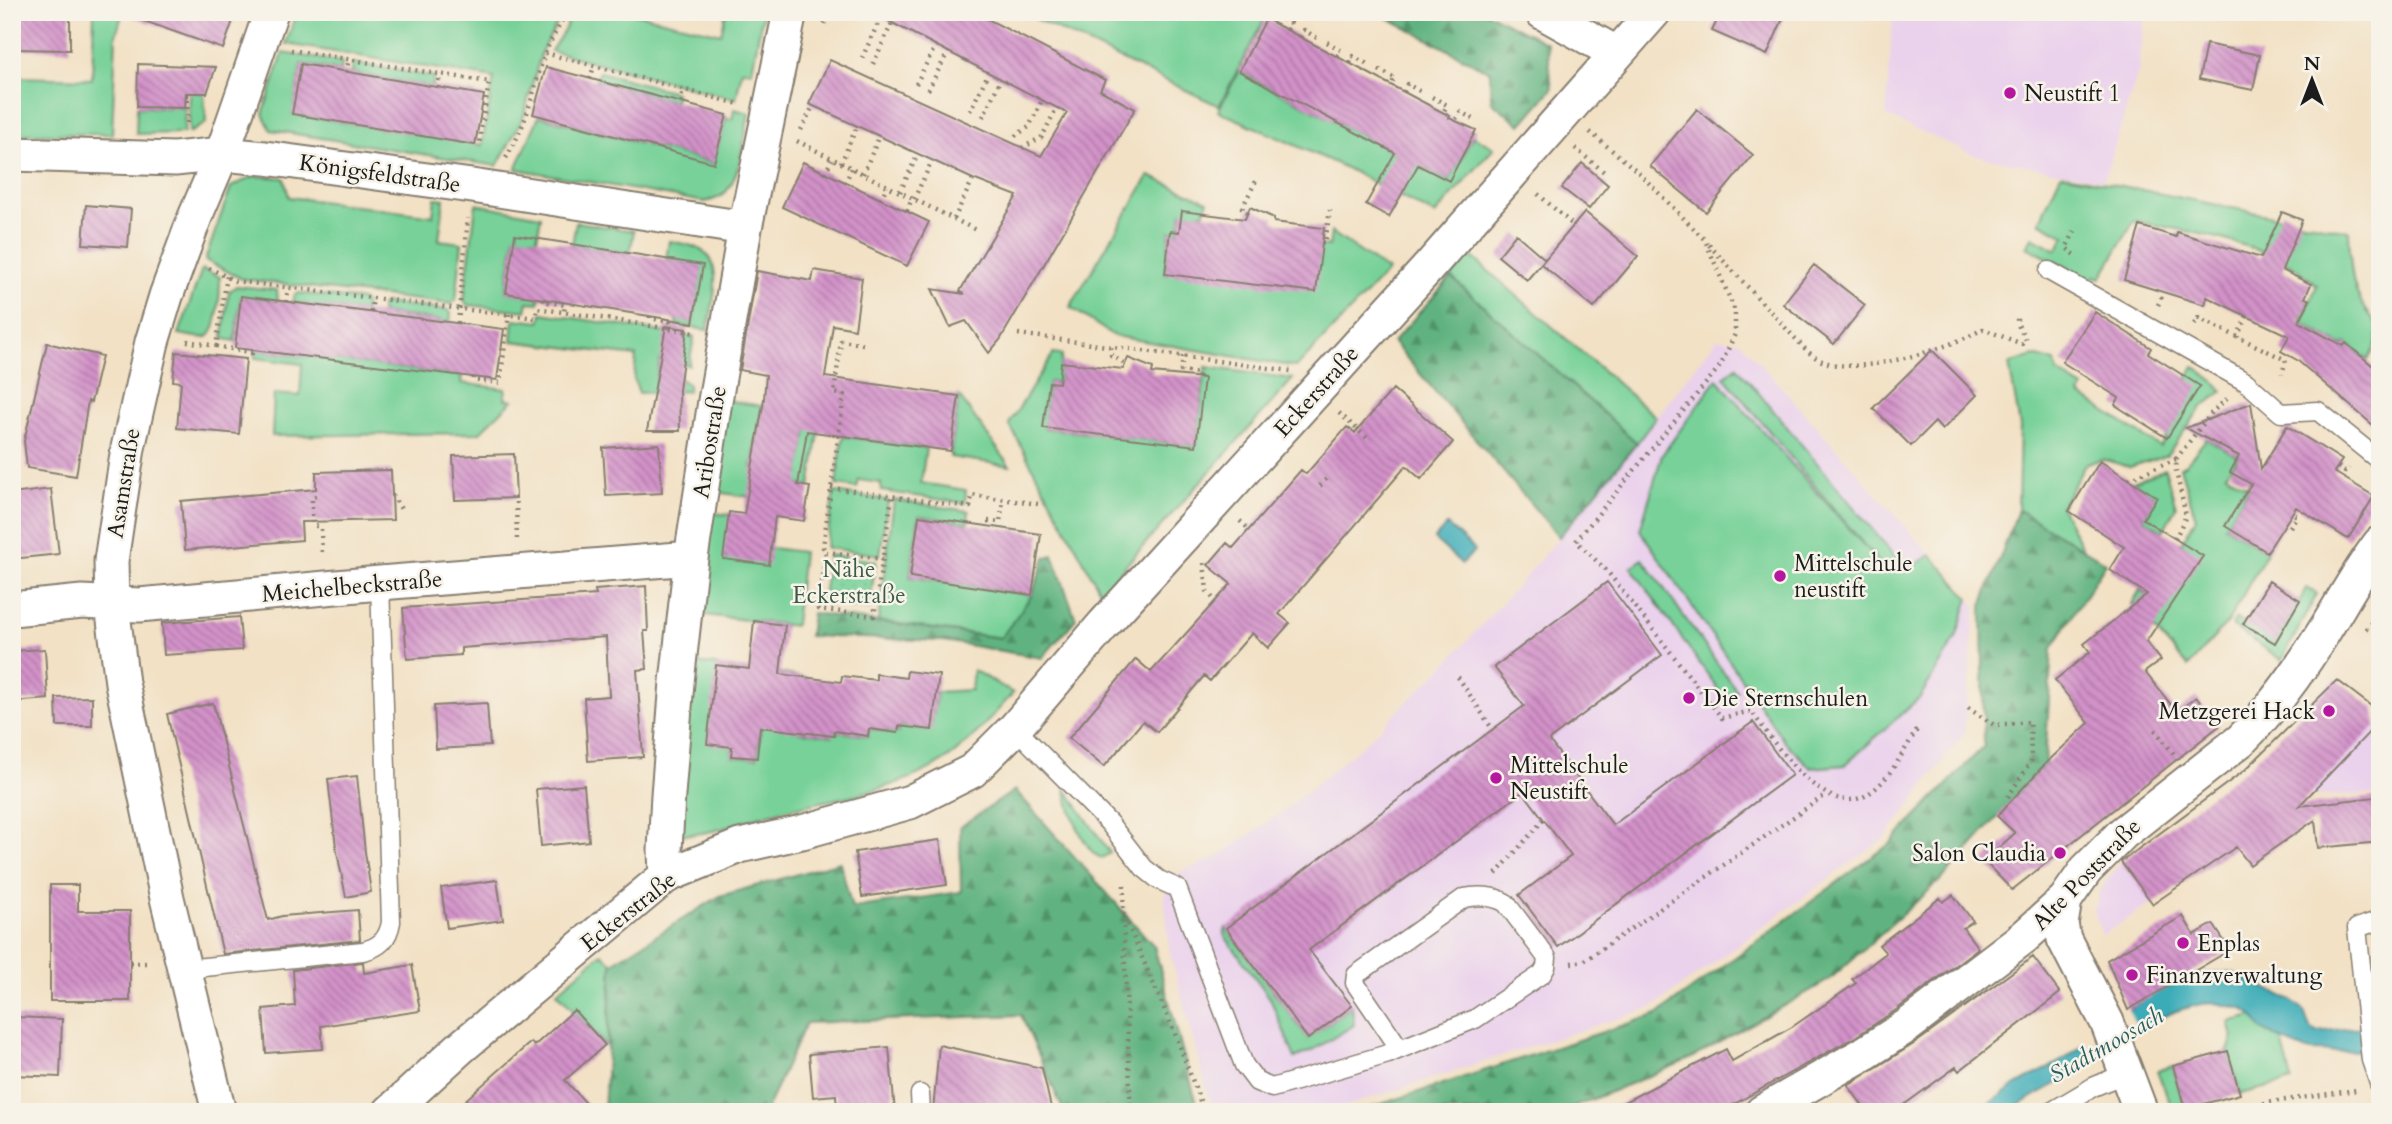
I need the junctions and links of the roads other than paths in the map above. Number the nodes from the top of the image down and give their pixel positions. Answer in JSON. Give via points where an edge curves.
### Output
{"nodes":[{"id":1,"x":271,"y":12,"type":"edge"},
{"id":2,"x":790,"y":12,"type":"edge"},
{"id":3,"x":1542,"y":12,"type":"edge"},
{"id":4,"x":1654,"y":12,"type":"edge"},
{"id":5,"x":1616,"y":53,"type":"junction"},
{"id":6,"x":12,"y":154,"type":"edge"},
{"id":7,"x":222,"y":154,"type":"junction"},
{"id":8,"x":745,"y":228,"type":"junction"},
{"id":9,"x":2049,"y":271,"type":"dead end"},
{"id":10,"x":2380,"y":461,"type":"edge"},
{"id":11,"x":2380,"y":543,"type":"edge"},
{"id":12,"x":691,"y":558,"type":"junction"},
{"id":13,"x":380,"y":583,"type":"junction"},
{"id":14,"x":111,"y":604,"type":"junction"},
{"id":15,"x":12,"y":609,"type":"edge"},
{"id":16,"x":1015,"y":728,"type":"junction"},
{"id":17,"x":666,"y":876,"type":"junction"},
{"id":18,"x":2065,"y":900,"type":"junction"},
{"id":19,"x":2380,"y":919,"type":"edge"},
{"id":20,"x":185,"y":969,"type":"junction"},
{"id":21,"x":1399,"y":1049,"type":"junction"},
{"id":22,"x":2117,"y":1049,"type":"junction"},
{"id":23,"x":2372,"y":1088,"type":"edge"},
{"id":24,"x":219,"y":1112,"type":"edge"},
{"id":25,"x":390,"y":1112,"type":"edge"},
{"id":26,"x":1762,"y":1112,"type":"edge"},
{"id":27,"x":2051,"y":1112,"type":"edge"},
{"id":28,"x":2141,"y":1112,"type":"edge"}],
"edges":[{"from":1,"to":7,"type":"street","name":"Asamstraße"},
{"from":2,"to":8,"type":"street","name":"Aribostraße"},
{"from":3,"to":5,"type":"street"},
{"from":4,"to":5,"type":"street","name":"Eckerstraße"},
{"from":5,"to":16,"type":"street","name":"Eckerstraße"},
{"from":6,"to":7,"type":"street","name":"Königsfeldstraße","via":[[175,159]]},
{"from":7,"to":8,"type":"street","name":"Königsfeldstraße","via":[[362,170]]},
{"from":7,"to":14,"type":"street","name":"Asamstraße","via":[[166,296],[135,408],[111,561]]},
{"from":8,"to":12,"type":"street","name":"Aribostraße"},
{"from":9,"to":10,"type":"lane","via":[[2246,382],[2281,413],[2318,411]]},
{"from":11,"to":18,"type":"street","name":"Alte Poststraße","via":[[2302,666],[2256,724],[2123,833],[2086,870]]},
{"from":12,"to":13,"type":"street","name":"Meichelbeckstraße"},
{"from":12,"to":17,"type":"street","name":"Aribostraße","via":[[668,795]]},
{"from":13,"to":14,"type":"street","name":"Meichelbeckstraße"},
{"from":13,"to":20,"type":"lane","via":[[388,938],[363,951]]},
{"from":14,"to":15,"type":"street","name":"Meichelbeckstraße"},
{"from":14,"to":20,"type":"street","name":"Asamstraße","via":[[122,683]]},
{"from":16,"to":17,"type":"street","name":"Eckerstraße","via":[[972,771],[910,802],[740,845]]},
{"from":16,"to":21,"type":"lane","via":[[1109,823],[1144,868],[1177,888],[1244,1065],[1257,1082],[1272,1088]]},
{"from":17,"to":25,"type":"street","name":"Eckerstraße"},
{"from":18,"to":22,"type":"street","via":[[2060,924],[2064,939]]},
{"from":18,"to":26,"type":"street","name":"Alte Poststraße","via":[[1907,1026]]},
{"from":19,"to":23,"type":"lane","via":[[2357,928]]},
{"from":20,"to":24,"type":"street","name":"Asamstraße"},
{"from":21,"to":21,"type":"lane","via":[[1475,1019],[1542,974],[1546,958],[1506,903],[1464,898],[1356,975],[1355,983]]},
{"from":22,"to":27,"type":"lane","via":[[2093,1087]]},
{"from":22,"to":28,"type":"street"}]}
